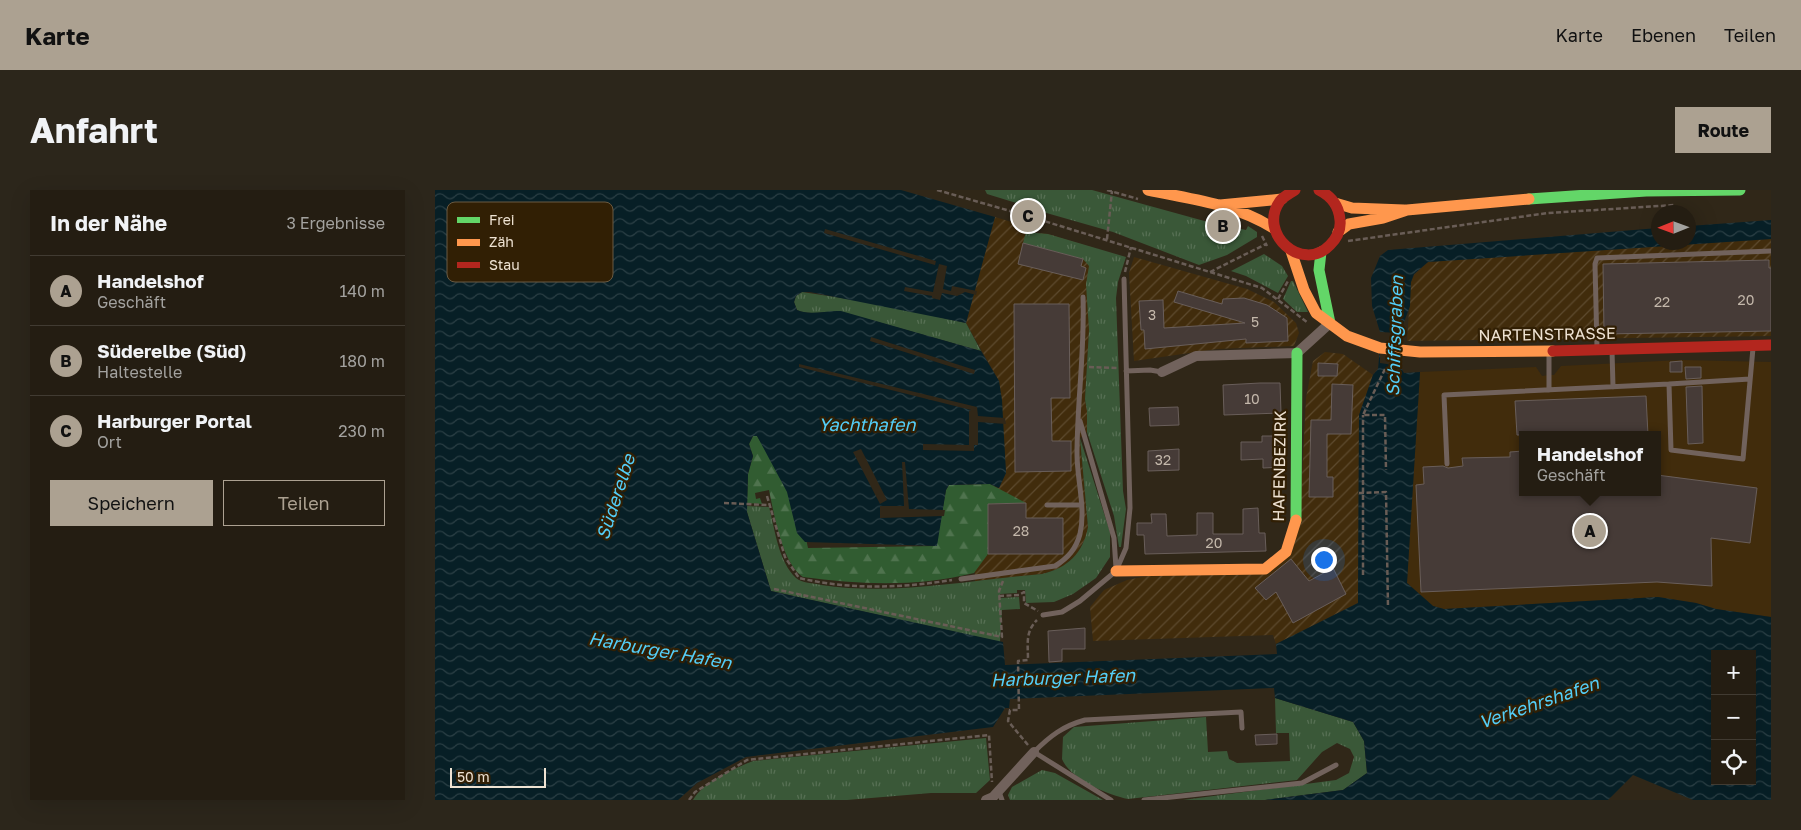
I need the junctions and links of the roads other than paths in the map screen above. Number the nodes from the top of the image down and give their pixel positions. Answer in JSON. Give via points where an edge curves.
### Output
{"nodes":[{"id":1,"x":1148,"y":190,"type":"edge"},
{"id":2,"x":1295,"y":190,"type":"edge"},
{"id":3,"x":1320,"y":190,"type":"edge"},
{"id":4,"x":1740,"y":190,"type":"edge"},
{"id":5,"x":1282,"y":199,"type":"junction"},
{"id":6,"x":1335,"y":204,"type":"junction"},
{"id":7,"x":1217,"y":205,"type":"junction"},
{"id":8,"x":1407,"y":210,"type":"junction"},
{"id":9,"x":1273,"y":228,"type":"junction"},
{"id":10,"x":1338,"y":232,"type":"junction"},
{"id":11,"x":1291,"y":251,"type":"junction"},
{"id":12,"x":1771,"y":251,"type":"edge"},
{"id":13,"x":1321,"y":252,"type":"junction"},
{"id":14,"x":1124,"y":279,"type":"dead end"},
{"id":15,"x":1083,"y":297,"type":"dead end"},
{"id":16,"x":1330,"y":323,"type":"junction"},
{"id":17,"x":1771,"y":344,"type":"edge"},
{"id":18,"x":1753,"y":345,"type":"junction"},
{"id":19,"x":1612,"y":349,"type":"junction"},
{"id":20,"x":1597,"y":350,"type":"junction"},
{"id":21,"x":1549,"y":351,"type":"junction"},
{"id":22,"x":1297,"y":353,"type":"junction"},
{"id":23,"x":1126,"y":371,"type":"junction"},
{"id":24,"x":1162,"y":372,"type":"joint"},
{"id":25,"x":1750,"y":379,"type":"junction"},
{"id":26,"x":1669,"y":384,"type":"junction"},
{"id":27,"x":1613,"y":387,"type":"junction"},
{"id":28,"x":1549,"y":390,"type":"junction"},
{"id":29,"x":1079,"y":413,"type":"junction"},
{"id":30,"x":1447,"y":464,"type":"dead end"},
{"id":31,"x":1047,"y":505,"type":"dead end"},
{"id":32,"x":1081,"y":505,"type":"junction"},
{"id":33,"x":1116,"y":571,"type":"junction"},
{"id":34,"x":961,"y":579,"type":"road end"},
{"id":35,"x":1043,"y":615,"type":"road end"},
{"id":36,"x":1242,"y":728,"type":"dead end"},
{"id":37,"x":1034,"y":752,"type":"junction"},
{"id":38,"x":1336,"y":765,"type":"dead end"},
{"id":39,"x":1001,"y":796,"type":"edge"},
{"id":40,"x":986,"y":800,"type":"edge"},
{"id":41,"x":1111,"y":800,"type":"edge"},
{"id":42,"x":1144,"y":800,"type":"edge"}],
"edges":[{"from":1,"to":7,"type":"street"},
{"from":2,"to":5,"type":"street"},
{"from":3,"to":6,"type":"street"},
{"from":4,"to":8,"type":"street","via":[[1540,197]]},
{"from":5,"to":7,"type":"street"},
{"from":5,"to":9,"type":"street","via":[[1274,212]]},
{"from":6,"to":8,"type":"street","via":[[1347,208]]},
{"from":6,"to":10,"type":"street","via":[[1340,217]]},
{"from":7,"to":9,"type":"street","via":[[1262,219]]},
{"from":8,"to":10,"type":"street","via":[[1349,224]]},
{"from":9,"to":11,"type":"street","name":"NARTENSTRASSE","via":[[1281,243]]},
{"from":10,"to":13,"type":"street","via":[[1332,244]]},
{"from":11,"to":13,"type":"street","via":[[1306,255]]},
{"from":11,"to":16,"type":"street","name":"NARTENSTRASSE","via":[[1310,303],[1316,313]]},
{"from":12,"to":20,"type":"lane","via":[[1597,258]]},
{"from":13,"to":16,"type":"street","via":[[1318,272]]},
{"from":14,"to":23,"type":"lane"},
{"from":15,"to":29,"type":"lane"},
{"from":16,"to":21,"type":"street","name":"NARTENSTRASSE","via":[[1347,336],[1400,351]]},
{"from":16,"to":22,"type":"street"},
{"from":17,"to":18,"type":"street","name":"NARTENSTRASSE"},
{"from":18,"to":19,"type":"street","name":"NARTENSTRASSE"},
{"from":18,"to":25,"type":"lane"},
{"from":19,"to":20,"type":"street","name":"NARTENSTRASSE"},
{"from":19,"to":27,"type":"lane"},
{"from":20,"to":21,"type":"street","name":"NARTENSTRASSE"},
{"from":21,"to":28,"type":"lane"},
{"from":22,"to":24,"type":"street","via":[[1196,356]]},
{"from":22,"to":33,"type":"street","name":"HAFENBEZIRK","via":[[1296,522],[1286,552],[1265,569]]},
{"from":23,"to":24,"type":"lane"},
{"from":23,"to":33,"type":"lane","via":[[1130,508],[1126,548]]},
{"from":25,"to":26,"type":"lane"},
{"from":25,"to":26,"type":"lane","via":[[1743,459],[1671,450]]},
{"from":26,"to":27,"type":"lane"},
{"from":27,"to":28,"type":"lane"},
{"from":28,"to":30,"type":"lane","via":[[1444,395]]},
{"from":29,"to":32,"type":"lane","via":[[1077,461]]},
{"from":29,"to":33,"type":"lane","via":[[1114,538]]},
{"from":31,"to":32,"type":"lane"},
{"from":32,"to":34,"type":"lane","via":[[1080,533],[1068,558],[1049,568]]},
{"from":33,"to":35,"type":"lane","via":[[1080,602],[1062,612]]},
{"from":36,"to":37,"type":"lane","via":[[1241,712],[1085,720],[1066,725]]},
{"from":37,"to":39,"type":"street"},
{"from":37,"to":41,"type":"lane"},
{"from":38,"to":42,"type":"lane","via":[[1302,783]]},
{"from":39,"to":40,"type":"street"}]}
